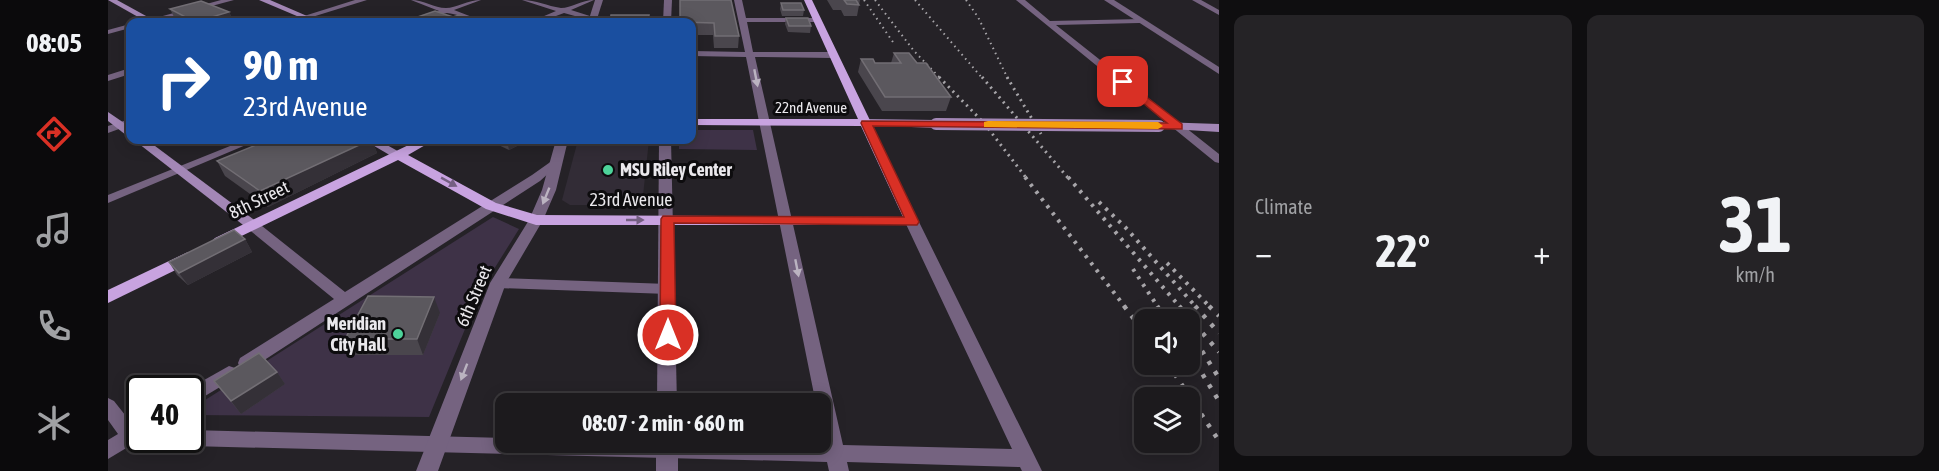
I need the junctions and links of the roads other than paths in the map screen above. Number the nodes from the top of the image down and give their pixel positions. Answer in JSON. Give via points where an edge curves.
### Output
{"nodes":[{"id":1,"x":111,"y":0,"type":"edge"},
{"id":2,"x":230,"y":0,"type":"edge"},
{"id":3,"x":263,"y":0,"type":"edge"},
{"id":4,"x":363,"y":0,"type":"edge"},
{"id":5,"x":415,"y":0,"type":"edge"},
{"id":6,"x":477,"y":0,"type":"edge"},
{"id":7,"x":526,"y":0,"type":"edge"},
{"id":8,"x":590,"y":0,"type":"edge"},
{"id":9,"x":599,"y":0,"type":"edge"},
{"id":10,"x":668,"y":0,"type":"edge"},
{"id":11,"x":738,"y":0,"type":"edge"},
{"id":12,"x":808,"y":0,"type":"edge"},
{"id":13,"x":1020,"y":0,"type":"edge"},
{"id":14,"x":1108,"y":0,"type":"edge"},
{"id":15,"x":1196,"y":0,"type":"edge"},
{"id":16,"x":446,"y":11,"type":"junction"},
{"id":17,"x":563,"y":11,"type":"junction"},
{"id":18,"x":1219,"y":13,"type":"edge"},
{"id":19,"x":142,"y":18,"type":"edge"},
{"id":20,"x":164,"y":18,"type":"edge"},
{"id":21,"x":306,"y":18,"type":"joint"},
{"id":22,"x":425,"y":18,"type":"edge"},
{"id":23,"x":468,"y":18,"type":"edge"},
{"id":24,"x":545,"y":18,"type":"edge"},
{"id":25,"x":584,"y":18,"type":"edge"},
{"id":26,"x":594,"y":18,"type":"edge"},
{"id":27,"x":667,"y":18,"type":"edge"},
{"id":28,"x":744,"y":20,"type":"junction"},
{"id":29,"x":817,"y":20,"type":"junction"},
{"id":30,"x":1139,"y":21,"type":"junction"},
{"id":31,"x":1049,"y":23,"type":"junction"},
{"id":32,"x":126,"y":27,"type":"edge"},
{"id":33,"x":108,"y":32,"type":"edge"},
{"id":34,"x":696,"y":54,"type":"edge"},
{"id":35,"x":751,"y":55,"type":"junction"},
{"id":36,"x":832,"y":55,"type":"junction"},
{"id":37,"x":1219,"y":71,"type":"edge"},
{"id":38,"x":126,"y":72,"type":"edge"},
{"id":39,"x":108,"y":78,"type":"edge"},
{"id":40,"x":108,"y":115,"type":"edge"},
{"id":41,"x":696,"y":122,"type":"edge"},
{"id":42,"x":765,"y":123,"type":"junction"},
{"id":43,"x":866,"y":123,"type":"junction"},
{"id":44,"x":126,"y":125,"type":"edge"},
{"id":45,"x":126,"y":126,"type":"edge"},
{"id":46,"x":1178,"y":126,"type":"junction"},
{"id":47,"x":1219,"y":128,"type":"edge"},
{"id":48,"x":108,"y":129,"type":"edge"},
{"id":49,"x":145,"y":144,"type":"edge"},
{"id":50,"x":243,"y":144,"type":"edge"},
{"id":51,"x":378,"y":144,"type":"edge"},
{"id":52,"x":419,"y":144,"type":"edge"},
{"id":53,"x":561,"y":144,"type":"edge"},
{"id":54,"x":665,"y":144,"type":"edge"},
{"id":55,"x":397,"y":154,"type":"junction"},
{"id":56,"x":556,"y":160,"type":"junction"},
{"id":57,"x":1219,"y":160,"type":"edge"},
{"id":58,"x":180,"y":170,"type":"junction"},
{"id":59,"x":108,"y":199,"type":"edge"},
{"id":60,"x":491,"y":206,"type":"junction"},
{"id":61,"x":668,"y":219,"type":"junction"},
{"id":62,"x":536,"y":220,"type":"junction"},
{"id":63,"x":787,"y":221,"type":"junction"},
{"id":64,"x":912,"y":222,"type":"junction"},
{"id":65,"x":252,"y":225,"type":"junction"},
{"id":66,"x":498,"y":283,"type":"junction"},
{"id":67,"x":668,"y":289,"type":"junction"},
{"id":68,"x":108,"y":297,"type":"edge"},
{"id":69,"x":345,"y":300,"type":"junction"},
{"id":70,"x":204,"y":389,"type":"edge"},
{"id":71,"x":668,"y":393,"type":"edge"},
{"id":72,"x":108,"y":406,"type":"edge"},
{"id":73,"x":126,"y":424,"type":"edge"},
{"id":74,"x":204,"y":439,"type":"edge"},
{"id":75,"x":126,"y":440,"type":"edge"},
{"id":76,"x":435,"y":447,"type":"junction"},
{"id":77,"x":495,"y":447,"type":"edge"},
{"id":78,"x":108,"y":450,"type":"edge"},
{"id":79,"x":667,"y":453,"type":"edge"},
{"id":80,"x":741,"y":453,"type":"edge"},
{"id":81,"x":836,"y":462,"type":"edge"},
{"id":82,"x":1029,"y":465,"type":"edge"},
{"id":83,"x":427,"y":471,"type":"edge"},
{"id":84,"x":667,"y":471,"type":"edge"}],
"edges":[{"from":1,"to":19,"type":"main road"},
{"from":2,"to":20,"type":"street"},
{"from":3,"to":21,"type":"main road"},
{"from":4,"to":21,"type":"street"},
{"from":5,"to":16,"type":"street"},
{"from":6,"to":16,"type":"street"},
{"from":7,"to":17,"type":"street"},
{"from":8,"to":17,"type":"street"},
{"from":9,"to":26,"type":"street"},
{"from":10,"to":27,"type":"street"},
{"from":11,"to":28,"type":"street"},
{"from":12,"to":29,"type":"main road"},
{"from":13,"to":31,"type":"street"},
{"from":14,"to":30,"type":"street"},
{"from":15,"to":18,"type":"street"},
{"from":16,"to":22,"type":"street"},
{"from":16,"to":23,"type":"street"},
{"from":17,"to":24,"type":"street"},
{"from":17,"to":25,"type":"street"},
{"from":28,"to":29,"type":"street"},
{"from":28,"to":35,"type":"street"},
{"from":29,"to":36,"type":"main road"},
{"from":30,"to":31,"type":"street"},
{"from":30,"to":37,"type":"street"},
{"from":31,"to":46,"type":"street"},
{"from":32,"to":33,"type":"street"},
{"from":34,"to":35,"type":"street"},
{"from":35,"to":36,"type":"street"},
{"from":35,"to":42,"type":"street","one_way":true},
{"from":36,"to":43,"type":"main road"},
{"from":38,"to":39,"type":"street"},
{"from":40,"to":44,"type":"main road"},
{"from":41,"to":42,"type":"main road","name":"22nd Avenue"},
{"from":42,"to":43,"type":"main road","name":"22nd Avenue"},
{"from":42,"to":63,"type":"street"},
{"from":43,"to":46,"type":"main road","name":"22nd Avenue","bridge":true},
{"from":43,"to":64,"type":"main road"},
{"from":45,"to":48,"type":"street"},
{"from":46,"to":47,"type":"main road","name":"22nd Avenue"},
{"from":46,"to":57,"type":"street"},
{"from":49,"to":58,"type":"main road"},
{"from":50,"to":58,"type":"street"},
{"from":51,"to":55,"type":"main road","name":"23rd Avenue"},
{"from":52,"to":55,"type":"main road","name":"8th Street"},
{"from":53,"to":56,"type":"street","name":"6th Street"},
{"from":54,"to":61,"type":"street"},
{"from":55,"to":60,"type":"main road","name":"23rd Avenue","one_way":true},
{"from":55,"to":65,"type":"main road","name":"8th Street"},
{"from":56,"to":60,"type":"street","via":[[536,178]]},
{"from":56,"to":62,"type":"street","name":"6th Street","one_way":true},
{"from":58,"to":59,"type":"street"},
{"from":58,"to":65,"type":"main road"},
{"from":60,"to":62,"type":"main road","name":"23rd Avenue"},
{"from":60,"to":69,"type":"street"},
{"from":62,"to":61,"type":"main road","name":"23rd Avenue","one_way":true},
{"from":61,"to":63,"type":"main road","name":"23rd Avenue"},
{"from":61,"to":67,"type":"street"},
{"from":62,"to":66,"type":"street","name":"6th Street"},
{"from":63,"to":64,"type":"main road","name":"23rd Avenue"},
{"from":63,"to":81,"type":"street","one_way":true},
{"from":64,"to":82,"type":"street"},
{"from":65,"to":68,"type":"main road","name":"8th Street"},
{"from":65,"to":69,"type":"street"},
{"from":66,"to":67,"type":"street"},
{"from":66,"to":76,"type":"street","name":"6th Street","one_way":true},
{"from":67,"to":71,"type":"street"},
{"from":69,"to":70,"type":"street"},
{"from":72,"to":73,"type":"street"},
{"from":74,"to":76,"type":"street"},
{"from":75,"to":78,"type":"street"},
{"from":76,"to":77,"type":"street"},
{"from":76,"to":83,"type":"street","name":"6th Street"},
{"from":79,"to":84,"type":"street"},
{"from":80,"to":81,"type":"street"},
{"from":81,"to":82,"type":"street"}]}
